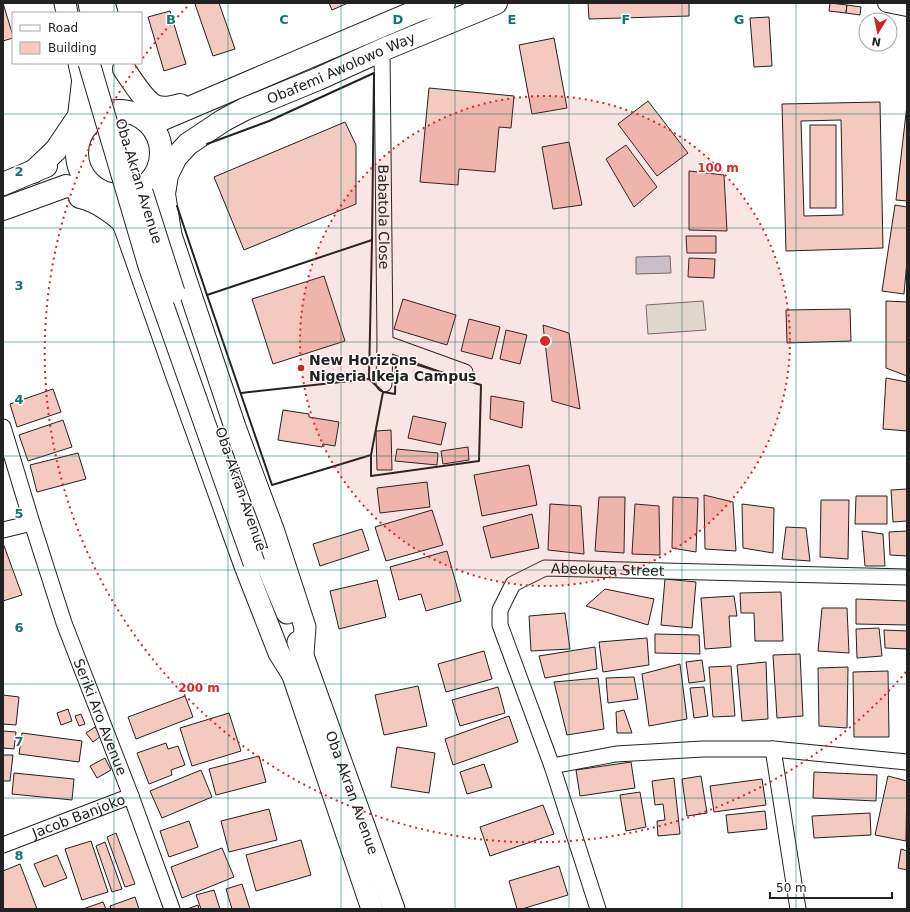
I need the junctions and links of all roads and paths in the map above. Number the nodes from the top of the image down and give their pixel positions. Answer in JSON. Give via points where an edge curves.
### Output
{"nodes":[{"id":1,"x":444,"y":3,"type":"edge"},
{"id":2,"x":496,"y":3,"type":"edge"},
{"id":3,"x":887,"y":3,"type":"edge"},
{"id":4,"x":907,"y":6,"type":"edge"},
{"id":5,"x":382,"y":50,"type":"junction"},
{"id":6,"x":104,"y":64,"type":"edge"},
{"id":7,"x":123,"y":66,"type":"edge"},
{"id":8,"x":84,"y":69,"type":"edge"},
{"id":9,"x":203,"y":102,"type":"junction"},
{"id":10,"x":144,"y":119,"type":"junction"},
{"id":11,"x":224,"y":120,"type":"junction"},
{"id":12,"x":80,"y":136,"type":"junction"},
{"id":13,"x":33,"y":172,"type":"junction"},
{"id":14,"x":156,"y":173,"type":"junction"},
{"id":15,"x":3,"y":184,"type":"edge"},
{"id":16,"x":49,"y":192,"type":"junction"},
{"id":17,"x":106,"y":193,"type":"junction"},
{"id":18,"x":3,"y":209,"type":"edge"},
{"id":19,"x":121,"y":220,"type":"junction"},
{"id":20,"x":170,"y":232,"type":"junction"},
{"id":21,"x":205,"y":335,"type":"junction"},
{"id":22,"x":385,"y":343,"type":"junction"},
{"id":23,"x":167,"y":348,"type":"junction"},
{"id":24,"x":465,"y":372,"type":"dead end"},
{"id":25,"x":384,"y":384,"type":"dead end"},
{"id":26,"x":3,"y":427,"type":"edge"},
{"id":27,"x":32,"y":524,"type":"junction"},
{"id":28,"x":3,"y":530,"type":"edge"},
{"id":29,"x":259,"y":561,"type":"junction"},
{"id":30,"x":907,"y":577,"type":"edge"},
{"id":31,"x":304,"y":654,"type":"junction"},
{"id":32,"x":294,"y":678,"type":"junction"},
{"id":33,"x":773,"y":749,"type":"junction"},
{"id":34,"x":907,"y":762,"type":"edge"},
{"id":35,"x":552,"y":766,"type":"junction"},
{"id":36,"x":131,"y":796,"type":"junction"},
{"id":37,"x":3,"y":845,"type":"edge"},
{"id":38,"x":172,"y":909,"type":"edge"},
{"id":39,"x":372,"y":909,"type":"edge"},
{"id":40,"x":394,"y":909,"type":"edge"},
{"id":41,"x":598,"y":909,"type":"edge"},
{"id":42,"x":798,"y":909,"type":"edge"}],
"edges":[{"from":1,"to":9,"type":"main road","name":"Obafemi Awolowo Way","via":[[419,10]]},
{"from":2,"to":5,"type":"main road","name":"Obafemi Awolowo Way"},
{"from":3,"to":4,"type":"street"},
{"from":5,"to":11,"type":"main road","name":"Obafemi Awolowo Way"},
{"from":5,"to":22,"type":"street","name":"Babatola Close"},
{"from":6,"to":29,"type":"main road","name":"Oba Akran Avenue","bridge":true,"via":[[164,265]]},
{"from":7,"to":9,"type":"main road","via":[[142,94],[155,106],[168,107]]},
{"from":7,"to":10,"type":"main road","via":[[131,92]]},
{"from":8,"to":12,"type":"main road","via":[[89,109]]},
{"from":8,"to":13,"type":"main road","via":[[79,116],[56,150]]},
{"from":8,"to":29,"type":"main road","name":"Oba Akran Avenue","bridge":true,"via":[[149,266]]},
{"from":9,"to":10,"type":"main road","via":[[163,119]]},
{"from":10,"to":12,"type":"main road","via":[[121,110],[108,112],[86,125]]},
{"from":10,"to":14,"type":"main road","via":[[159,138],[160,162]]},
{"from":11,"to":14,"type":"main road","via":[[172,144]]},
{"from":11,"to":20,"type":"main road","via":[[188,144],[176,157],[167,174],[164,194]]},
{"from":12,"to":13,"type":"main road","via":[[61,160]]},
{"from":12,"to":17,"type":"main road","via":[[76,148],[77,162],[82,174],[90,184]]},
{"from":13,"to":15,"type":"main road"},
{"from":14,"to":17,"type":"main road","via":[[149,183],[138,190],[126,194]]},
{"from":14,"to":20,"type":"main road","via":[[155,182]]},
{"from":16,"to":17,"type":"main road","via":[[66,186]]},
{"from":16,"to":18,"type":"main road"},
{"from":16,"to":19,"type":"main road","via":[[86,198],[110,210]]},
{"from":17,"to":19,"type":"main road"},
{"from":19,"to":23,"type":"main road"},
{"from":20,"to":21,"type":"main road"},
{"from":21,"to":23,"type":"main road","via":[[193,326],[179,328],[168,334]]},
{"from":21,"to":31,"type":"main road","via":[[235,427],[274,532],[304,627]]},
{"from":22,"to":24,"type":"street"},
{"from":22,"to":25,"type":"street","name":"Babatola Close"},
{"from":23,"to":32,"type":"main road","via":[[245,566],[279,653]]},
{"from":26,"to":27,"type":"street","name":"Seriki Aro Avenue"},
{"from":27,"to":28,"type":"street"},
{"from":27,"to":36,"type":"street","name":"Seriki Aro Avenue","via":[[64,623]]},
{"from":29,"to":31,"type":"main road","name":"Oba Akran Avenue"},
{"from":29,"to":32,"type":"main road","name":"Oba Akran Avenue"},
{"from":30,"to":35,"type":"street","name":"Abeokuta Street","via":[[546,568],[513,584],[500,610],[500,625]]},
{"from":31,"to":40,"type":"main road","name":"Oba Akran Avenue"},
{"from":32,"to":39,"type":"main road","name":"Oba Akran Avenue"},
{"from":33,"to":34,"type":"street"},
{"from":33,"to":35,"type":"street","via":[[702,749],[616,754]]},
{"from":33,"to":42,"type":"street"},
{"from":35,"to":41,"type":"street","name":"Abeokuta Street"},
{"from":36,"to":37,"type":"street","name":"Jacob Banjoko"},
{"from":36,"to":38,"type":"street","name":"Seriki Aro Avenue"}]}
